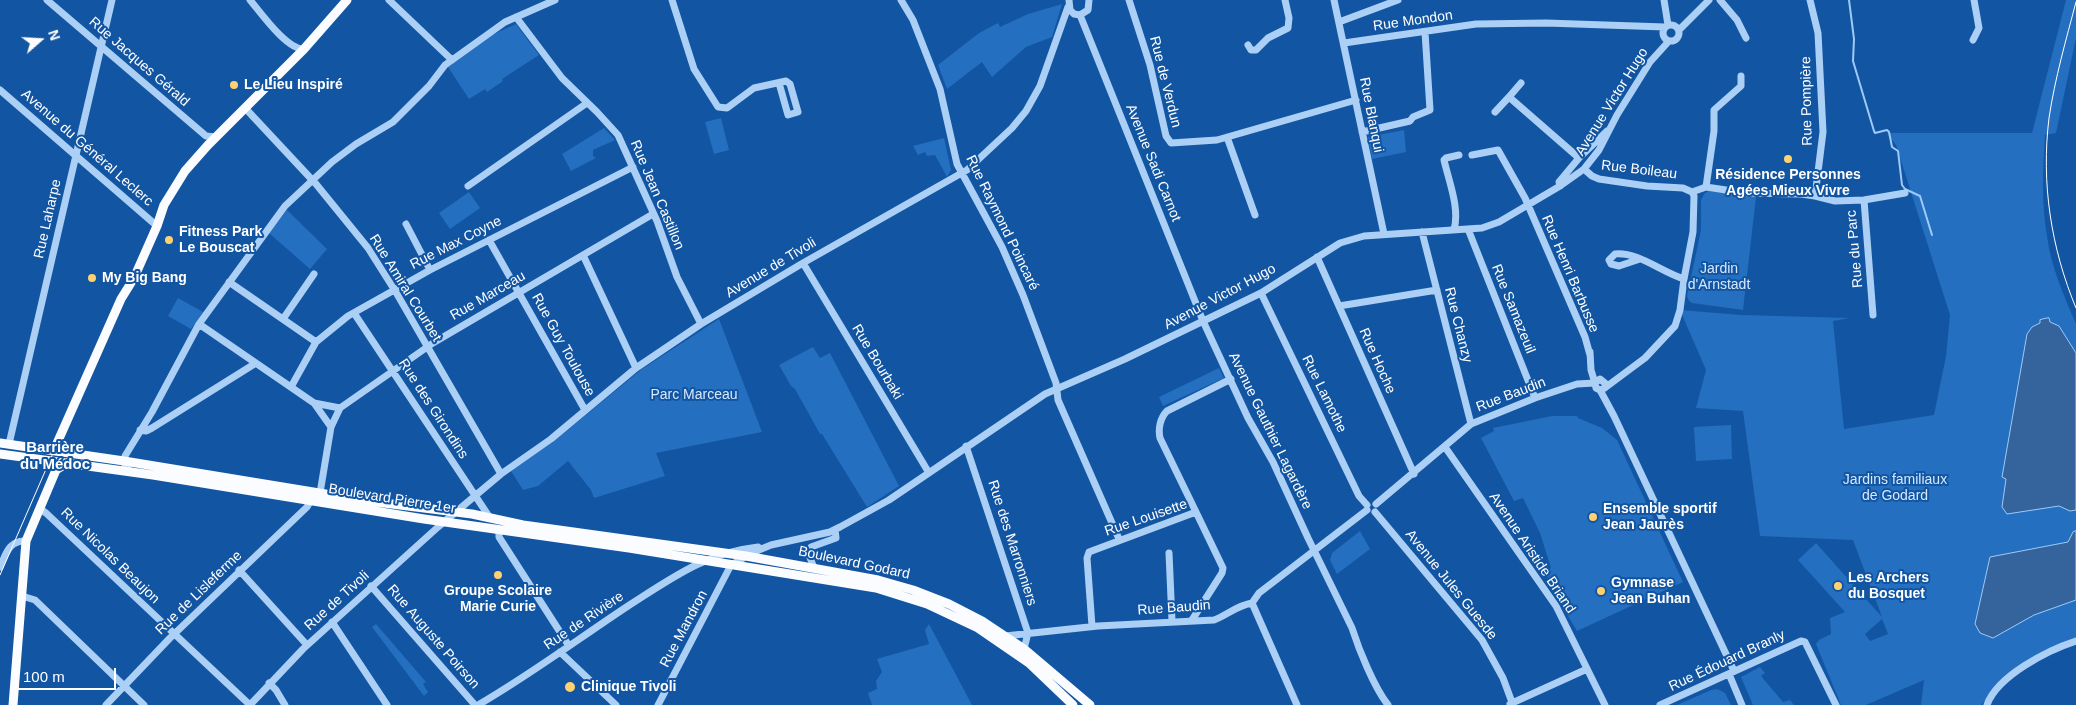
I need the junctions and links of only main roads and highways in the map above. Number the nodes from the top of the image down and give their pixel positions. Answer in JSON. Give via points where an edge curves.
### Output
{"nodes":[{"id":1,"x":347,"y":0,"type":"edge"},
{"id":2,"x":4,"y":444,"type":"edge"},
{"id":3,"x":0,"y":449,"type":"edge"},
{"id":4,"x":54,"y":450,"type":"junction"},
{"id":5,"x":0,"y":454,"type":"edge"},
{"id":6,"x":108,"y":459,"type":"junction"},
{"id":7,"x":49,"y":461,"type":"junction"},
{"id":8,"x":66,"y":464,"type":"junction"},
{"id":9,"x":56,"y":470,"type":"junction"},
{"id":10,"x":727,"y":553,"type":"joint"},
{"id":11,"x":731,"y":565,"type":"joint"},
{"id":12,"x":13,"y":705,"type":"edge"},
{"id":13,"x":1073,"y":705,"type":"edge"},
{"id":14,"x":1090,"y":705,"type":"edge"}],
"edges":[{"from":1,"to":4,"type":"main road","via":[[304,49],[216,137],[172,189]]},
{"from":2,"to":4,"type":"main road"},
{"from":3,"to":4,"type":"main road","via":[[35,453]]},
{"from":4,"to":6,"type":"main road","name":"Boulevard Pierre 1er"},
{"from":5,"to":7,"type":"main road","name":"Boulevard Pierre 1er"},
{"from":6,"to":8,"type":"main road","via":[[75,460]]},
{"from":6,"to":10,"type":"main road","name":"Boulevard Pierre 1er","via":[[552,529]]},
{"from":7,"to":8,"type":"main road","name":"Boulevard Pierre 1er"},
{"from":7,"to":9,"type":"main road"},
{"from":8,"to":9,"type":"main road"},
{"from":8,"to":11,"type":"main road","name":"Boulevard Pierre 1er"},
{"from":9,"to":12,"type":"main road","via":[[26,541]]},
{"from":10,"to":14,"type":"main road","name":"Boulevard Godard","via":[[878,580],[913,590],[968,614],[1005,636]]},
{"from":11,"to":13,"type":"main road","name":"Boulevard Godard","via":[[876,588],[946,611],[1019,655]]}]}
